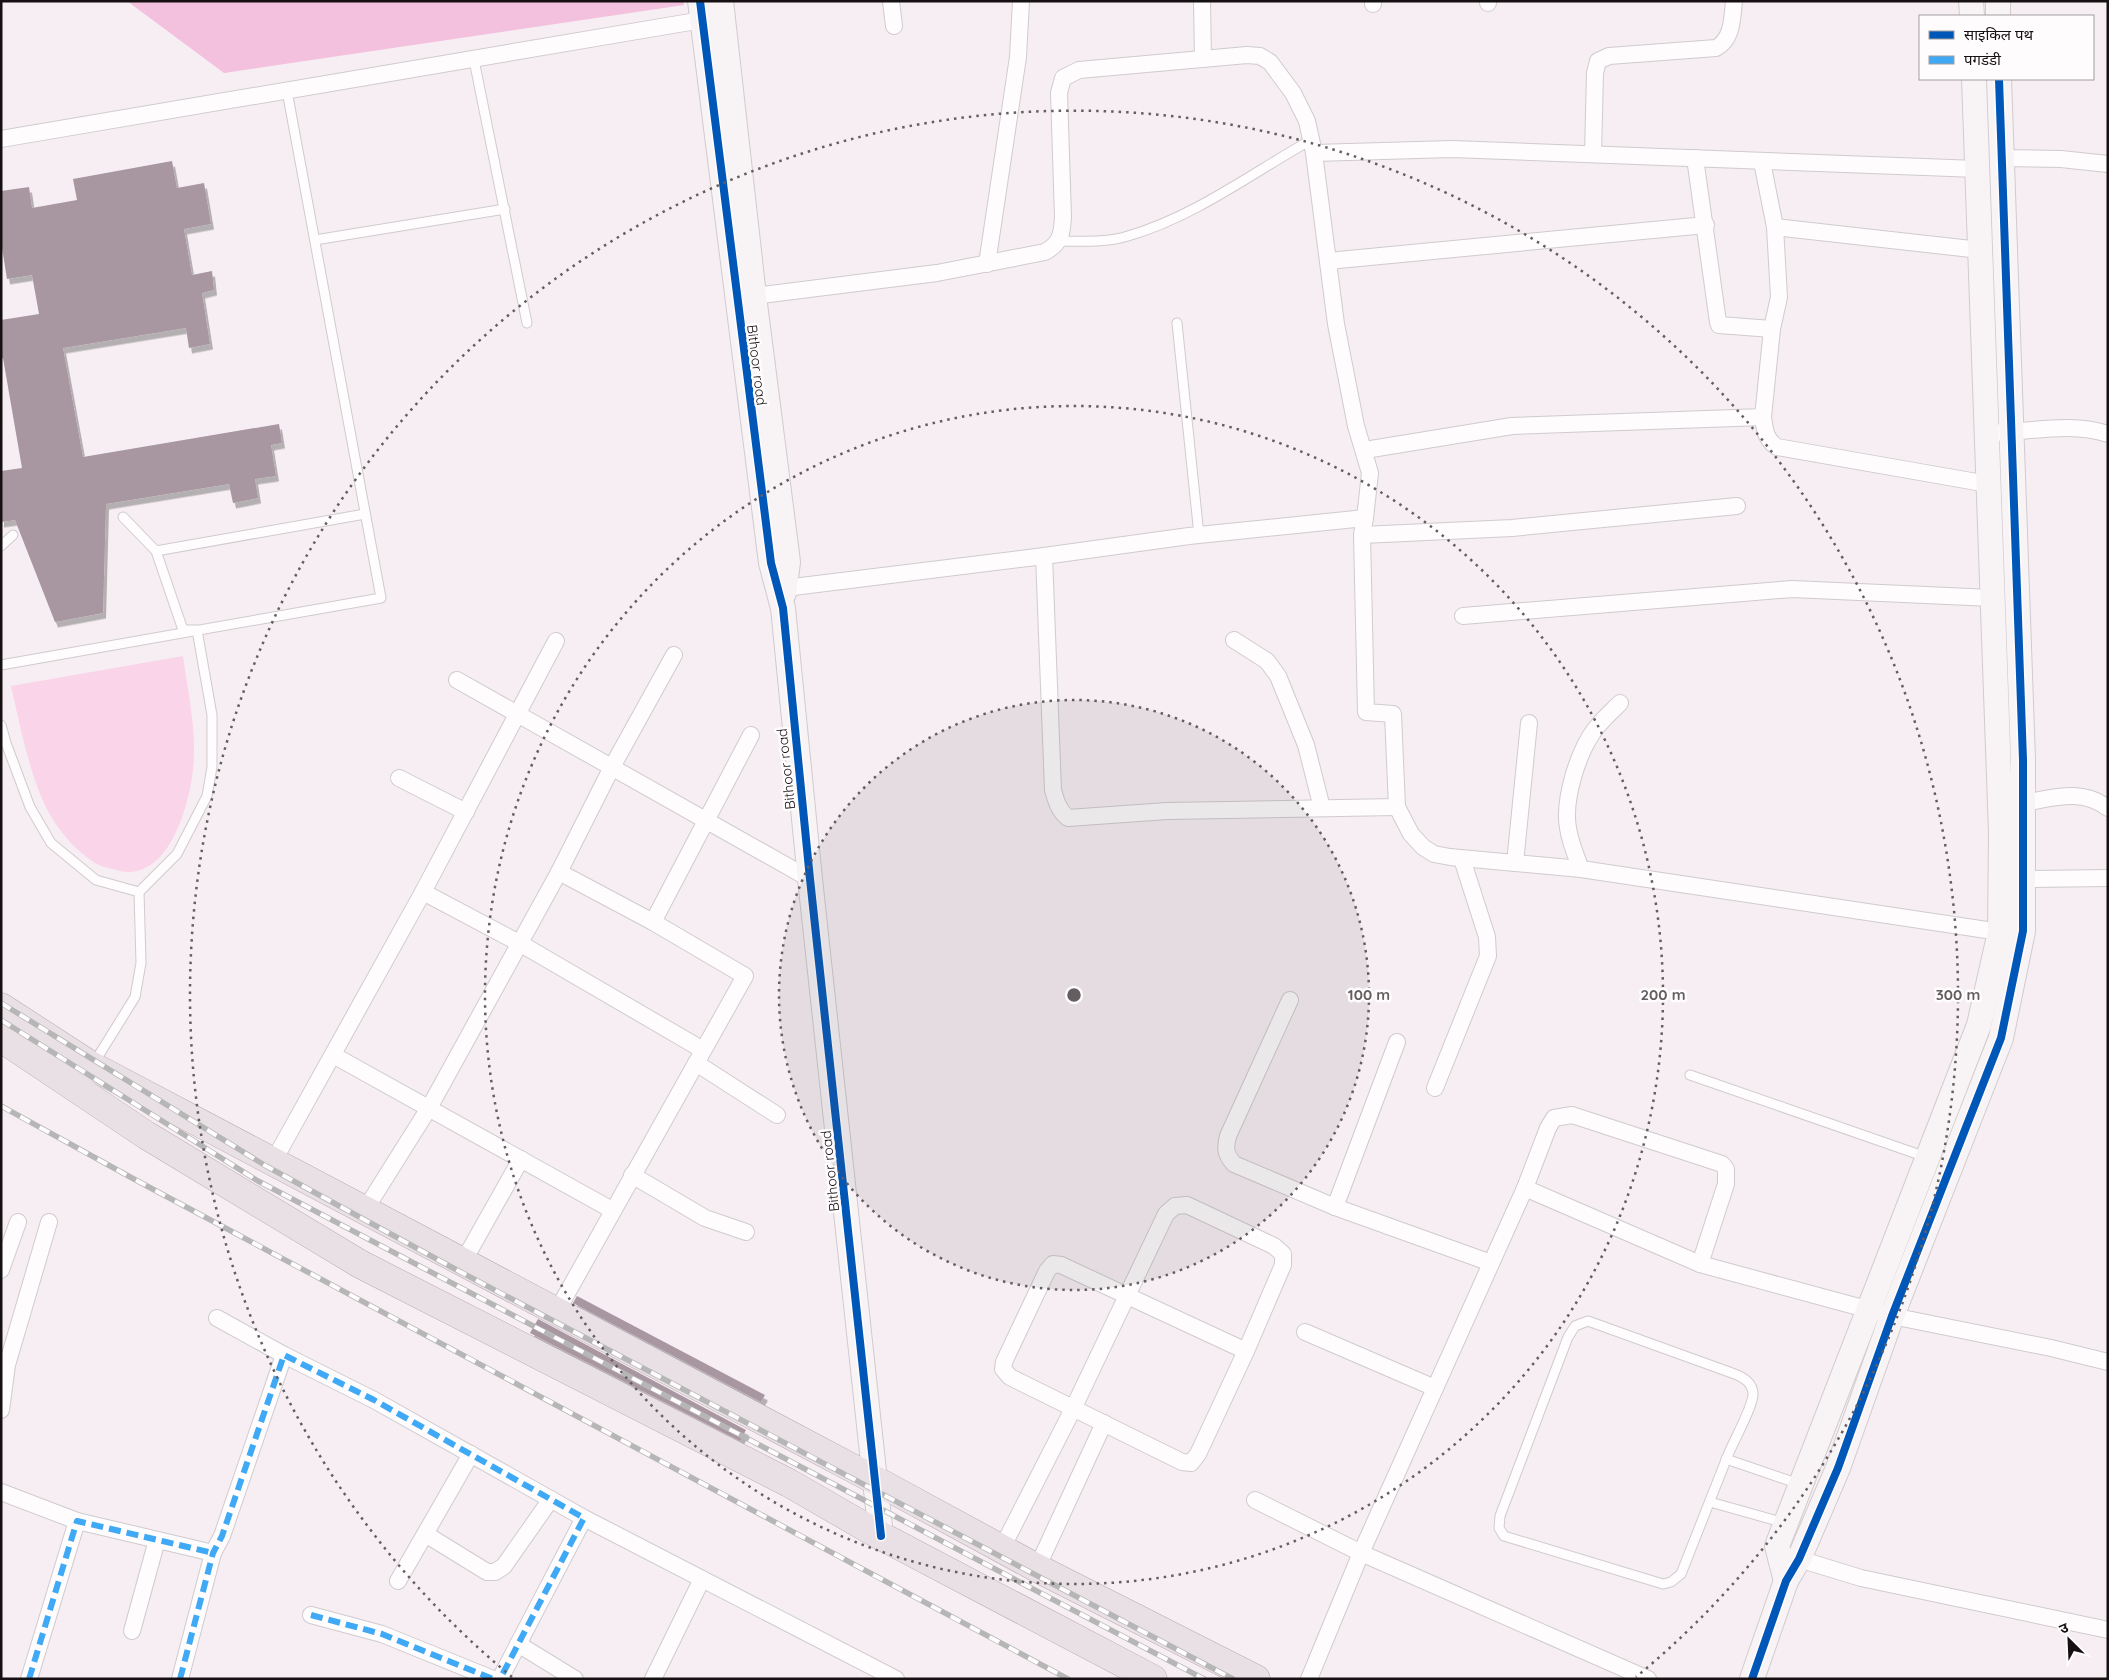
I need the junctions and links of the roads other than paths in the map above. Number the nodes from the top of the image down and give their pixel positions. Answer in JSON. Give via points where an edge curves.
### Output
{"nodes":[{"id":1,"x":721,"y":1,"type":"edge"},
{"id":2,"x":891,"y":1,"type":"edge"},
{"id":3,"x":1020,"y":1,"type":"edge"},
{"id":4,"x":1202,"y":1,"type":"edge"},
{"id":5,"x":1734,"y":1,"type":"edge"},
{"id":6,"x":1971,"y":1,"type":"edge"},
{"id":7,"x":1998,"y":1,"type":"edge"},
{"id":8,"x":701,"y":11,"type":"edge"},
{"id":9,"x":1972,"y":15,"type":"edge"},
{"id":10,"x":1998,"y":15,"type":"edge"},
{"id":11,"x":894,"y":26,"type":"dead end"},
{"id":12,"x":1203,"y":59,"type":"junction"},
{"id":13,"x":474,"y":60,"type":"junction"},
{"id":14,"x":1974,"y":80,"type":"edge"},
{"id":15,"x":1999,"y":80,"type":"edge"},
{"id":16,"x":287,"y":91,"type":"junction"},
{"id":17,"x":1,"y":139,"type":"edge"},
{"id":18,"x":1312,"y":146,"type":"junction"},
{"id":19,"x":1594,"y":154,"type":"junction"},
{"id":20,"x":1695,"y":158,"type":"junction"},
{"id":21,"x":2001,"y":158,"type":"junction"},
{"id":22,"x":1762,"y":162,"type":"junction"},
{"id":23,"x":2108,"y":164,"type":"edge"},
{"id":24,"x":1977,"y":169,"type":"junction"},
{"id":25,"x":504,"y":209,"type":"junction"},
{"id":26,"x":1706,"y":225,"type":"junction"},
{"id":27,"x":1775,"y":227,"type":"junction"},
{"id":28,"x":315,"y":240,"type":"junction"},
{"id":29,"x":1059,"y":241,"type":"junction"},
{"id":30,"x":1980,"y":250,"type":"junction"},
{"id":31,"x":1328,"y":261,"type":"junction"},
{"id":32,"x":987,"y":264,"type":"junction"},
{"id":33,"x":754,"y":296,"type":"junction"},
{"id":34,"x":527,"y":323,"type":"dead end"},
{"id":35,"x":1177,"y":323,"type":"dead end"},
{"id":36,"x":1772,"y":329,"type":"junction"},
{"id":37,"x":1764,"y":417,"type":"junction"},
{"id":38,"x":1987,"y":433,"type":"junction"},
{"id":39,"x":2012,"y":433,"type":"junction"},
{"id":40,"x":2108,"y":434,"type":"edge"},
{"id":41,"x":1365,"y":450,"type":"junction"},
{"id":42,"x":1988,"y":484,"type":"junction"},
{"id":43,"x":1737,"y":506,"type":"dead end"},
{"id":44,"x":365,"y":514,"type":"junction"},
{"id":45,"x":123,"y":517,"type":"dead end"},
{"id":46,"x":1365,"y":518,"type":"junction"},
{"id":47,"x":13,"y":535,"type":"dead end"},
{"id":48,"x":1199,"y":535,"type":"junction"},
{"id":49,"x":1362,"y":535,"type":"junction"},
{"id":50,"x":1,"y":546,"type":"edge"},
{"id":51,"x":156,"y":551,"type":"junction"},
{"id":52,"x":1044,"y":556,"type":"junction"},
{"id":53,"x":784,"y":598,"type":"junction"},
{"id":54,"x":1992,"y":598,"type":"junction"},
{"id":55,"x":1462,"y":616,"type":"dead end"},
{"id":56,"x":197,"y":630,"type":"junction"},
{"id":57,"x":1234,"y":640,"type":"dead end"},
{"id":58,"x":556,"y":641,"type":"dead end"},
{"id":59,"x":674,"y":655,"type":"dead end"},
{"id":60,"x":1,"y":665,"type":"edge"},
{"id":61,"x":457,"y":680,"type":"dead end"},
{"id":62,"x":1620,"y":703,"type":"dead end"},
{"id":63,"x":518,"y":713,"type":"junction"},
{"id":64,"x":1529,"y":723,"type":"dead end"},
{"id":65,"x":1,"y":725,"type":"edge"},
{"id":66,"x":751,"y":735,"type":"dead end"},
{"id":67,"x":612,"y":767,"type":"junction"},
{"id":68,"x":399,"y":778,"type":"dead end"},
{"id":69,"x":2024,"y":803,"type":"junction"},
{"id":70,"x":1397,"y":807,"type":"junction"},
{"id":71,"x":1322,"y":808,"type":"junction"},
{"id":72,"x":2108,"y":808,"type":"edge"},
{"id":73,"x":466,"y":812,"type":"junction"},
{"id":74,"x":706,"y":822,"type":"junction"},
{"id":75,"x":1462,"y":859,"type":"junction"},
{"id":76,"x":1515,"y":863,"type":"junction"},
{"id":77,"x":1580,"y":869,"type":"junction"},
{"id":78,"x":559,"y":872,"type":"junction"},
{"id":79,"x":2108,"y":878,"type":"edge"},
{"id":80,"x":810,"y":879,"type":"junction"},
{"id":81,"x":2023,"y":879,"type":"junction"},
{"id":82,"x":140,"y":892,"type":"junction"},
{"id":83,"x":423,"y":892,"type":"junction"},
{"id":84,"x":653,"y":922,"type":"junction"},
{"id":85,"x":2000,"y":932,"type":"junction"},
{"id":86,"x":521,"y":944,"type":"junction"},
{"id":87,"x":1290,"y":1000,"type":"dead end"},
{"id":88,"x":1,"y":1007,"type":"edge"},
{"id":89,"x":1,"y":1038,"type":"edge"},
{"id":90,"x":1397,"y":1042,"type":"dead end"},
{"id":91,"x":333,"y":1055,"type":"junction"},
{"id":92,"x":700,"y":1056,"type":"junction"},
{"id":93,"x":1690,"y":1075,"type":"dead end"},
{"id":94,"x":84,"y":1077,"type":"junction"},
{"id":95,"x":1435,"y":1088,"type":"dead end"},
{"id":96,"x":429,"y":1108,"type":"junction"},
{"id":97,"x":777,"y":1115,"type":"dead end"},
{"id":98,"x":1928,"y":1158,"type":"junction"},
{"id":99,"x":521,"y":1159,"type":"junction"},
{"id":100,"x":273,"y":1162,"type":"junction"},
{"id":101,"x":632,"y":1175,"type":"junction"},
{"id":102,"x":1525,"y":1188,"type":"junction"},
{"id":103,"x":1335,"y":1207,"type":"junction"},
{"id":104,"x":365,"y":1210,"type":"junction"},
{"id":105,"x":612,"y":1210,"type":"junction"},
{"id":106,"x":18,"y":1222,"type":"dead end"},
{"id":107,"x":49,"y":1222,"type":"dead end"},
{"id":108,"x":746,"y":1232,"type":"dead end"},
{"id":109,"x":463,"y":1262,"type":"junction"},
{"id":110,"x":1491,"y":1262,"type":"junction"},
{"id":111,"x":1700,"y":1264,"type":"junction"},
{"id":112,"x":1,"y":1270,"type":"edge"},
{"id":113,"x":1126,"y":1297,"type":"junction"},
{"id":114,"x":1868,"y":1310,"type":"junction"},
{"id":115,"x":557,"y":1312,"type":"junction"},
{"id":116,"x":1892,"y":1316,"type":"junction"},
{"id":117,"x":218,"y":1318,"type":"dead end"},
{"id":118,"x":1306,"y":1332,"type":"dead end"},
{"id":119,"x":1246,"y":1351,"type":"junction"},
{"id":120,"x":284,"y":1355,"type":"junction"},
{"id":121,"x":2108,"y":1362,"type":"edge"},
{"id":122,"x":3,"y":1384,"type":"edge"},
{"id":123,"x":1435,"y":1388,"type":"junction"},
{"id":124,"x":1073,"y":1409,"type":"junction"},
{"id":125,"x":1,"y":1410,"type":"edge"},
{"id":126,"x":1104,"y":1424,"type":"junction"},
{"id":127,"x":471,"y":1454,"type":"junction"},
{"id":128,"x":1726,"y":1458,"type":"junction"},
{"id":129,"x":875,"y":1480,"type":"junction"},
{"id":130,"x":1800,"y":1485,"type":"junction"},
{"id":131,"x":1,"y":1492,"type":"edge"},
{"id":132,"x":551,"y":1499,"type":"junction"},
{"id":133,"x":1255,"y":1500,"type":"dead end"},
{"id":134,"x":1710,"y":1502,"type":"junction"},
{"id":135,"x":584,"y":1518,"type":"junction"},
{"id":136,"x":77,"y":1522,"type":"junction"},
{"id":137,"x":1786,"y":1524,"type":"junction"},
{"id":138,"x":426,"y":1535,"type":"junction"},
{"id":139,"x":881,"y":1536,"type":"junction"},
{"id":140,"x":157,"y":1540,"type":"junction"},
{"id":141,"x":1002,"y":1548,"type":"junction"},
{"id":142,"x":213,"y":1552,"type":"junction"},
{"id":143,"x":1361,"y":1553,"type":"junction"},
{"id":144,"x":1799,"y":1559,"type":"junction"},
{"id":145,"x":1038,"y":1568,"type":"junction"},
{"id":146,"x":702,"y":1579,"type":"junction"},
{"id":147,"x":398,"y":1581,"type":"dead end"},
{"id":148,"x":1786,"y":1581,"type":"junction"},
{"id":149,"x":311,"y":1615,"type":"dead end"},
{"id":150,"x":2108,"y":1630,"type":"edge"},
{"id":151,"x":132,"y":1631,"type":"dead end"},
{"id":152,"x":518,"y":1644,"type":"junction"},
{"id":153,"x":29,"y":1679,"type":"edge"},
{"id":154,"x":180,"y":1679,"type":"edge"},
{"id":155,"x":493,"y":1679,"type":"edge"},
{"id":156,"x":500,"y":1679,"type":"edge"},
{"id":157,"x":575,"y":1679,"type":"edge"},
{"id":158,"x":653,"y":1679,"type":"edge"},
{"id":159,"x":896,"y":1679,"type":"edge"},
{"id":160,"x":1153,"y":1679,"type":"edge"},
{"id":161,"x":1256,"y":1679,"type":"edge"},
{"id":162,"x":1309,"y":1679,"type":"edge"},
{"id":163,"x":1648,"y":1679,"type":"edge"},
{"id":164,"x":1752,"y":1679,"type":"edge"}],
"edges":[{"from":1,"to":33,"type":"street"},
{"from":2,"to":11,"type":"street"},
{"from":3,"to":32,"type":"street","via":[[1018,57]]},
{"from":4,"to":12,"type":"street"},
{"from":5,"to":19,"type":"street","via":[[1730,33],[1726,41],[1716,48],[1609,56],[1598,62],[1595,73]]},
{"from":6,"to":9,"type":"street"},
{"from":7,"to":10,"type":"street"},
{"from":8,"to":13,"type":"street"},
{"from":8,"to":53,"type":"street","name":"Bithoor road","via":[[771,563]]},
{"from":12,"to":18,"type":"street","via":[[1247,55],[1260,56],[1270,62],[1300,106]]},
{"from":12,"to":29,"type":"street","via":[[1079,70],[1063,78],[1059,93],[1063,217]]},
{"from":13,"to":16,"type":"street"},
{"from":13,"to":25,"type":"lane"},
{"from":14,"to":24,"type":"street"},
{"from":15,"to":21,"type":"street"},
{"from":16,"to":17,"type":"street"},
{"from":16,"to":28,"type":"lane"},
{"from":18,"to":19,"type":"street"},
{"from":18,"to":29,"type":"lane","via":[[1208,202],[1128,236],[1110,240]]},
{"from":18,"to":31,"type":"street"},
{"from":19,"to":20,"type":"street"},
{"from":20,"to":22,"type":"street"},
{"from":20,"to":26,"type":"street"},
{"from":21,"to":23,"type":"street"},
{"from":21,"to":39,"type":"street"},
{"from":22,"to":24,"type":"street"},
{"from":22,"to":27,"type":"street"},
{"from":24,"to":30,"type":"street"},
{"from":25,"to":28,"type":"lane"},
{"from":25,"to":34,"type":"lane"},
{"from":26,"to":31,"type":"street"},
{"from":26,"to":36,"type":"street","via":[[1719,325]]},
{"from":27,"to":30,"type":"street"},
{"from":27,"to":36,"type":"street","via":[[1779,297]]},
{"from":28,"to":44,"type":"lane"},
{"from":29,"to":32,"type":"street","via":[[1045,252]]},
{"from":30,"to":38,"type":"street"},
{"from":31,"to":41,"type":"street","via":[[1336,324],[1356,426]]},
{"from":32,"to":33,"type":"street"},
{"from":33,"to":53,"type":"street","via":[[788,562]]},
{"from":35,"to":48,"type":"lane"},
{"from":36,"to":37,"type":"street"},
{"from":37,"to":41,"type":"street","via":[[1512,426]]},
{"from":37,"to":42,"type":"street","via":[[1765,434],[1777,447]]},
{"from":38,"to":39,"type":"street"},
{"from":38,"to":42,"type":"street"},
{"from":39,"to":40,"type":"street","via":[[2073,428]]},
{"from":39,"to":69,"type":"street"},
{"from":41,"to":46,"type":"street","via":[[1370,486]]},
{"from":42,"to":54,"type":"street"},
{"from":43,"to":49,"type":"street","via":[[1512,528]]},
{"from":44,"to":51,"type":"lane"},
{"from":44,"to":56,"type":"lane","via":[[381,598]]},
{"from":45,"to":51,"type":"lane"},
{"from":46,"to":48,"type":"street"},
{"from":46,"to":49,"type":"street"},
{"from":47,"to":50,"type":"lane"},
{"from":48,"to":52,"type":"street"},
{"from":49,"to":70,"type":"street","via":[[1366,712],[1393,714]]},
{"from":51,"to":56,"type":"lane","via":[[183,630]]},
{"from":52,"to":53,"type":"street"},
{"from":52,"to":71,"type":"street","via":[[1053,790],[1062,813],[1068,818],[1167,811]]},
{"from":53,"to":80,"type":"street","name":"Bithoor road"},
{"from":54,"to":55,"type":"street","via":[[1792,589]]},
{"from":54,"to":85,"type":"street"},
{"from":56,"to":60,"type":"lane"},
{"from":56,"to":82,"type":"lane","via":[[212,715],[212,768],[207,796],[177,854]]},
{"from":57,"to":71,"type":"street","via":[[1267,661],[1278,676],[1306,745]]},
{"from":58,"to":63,"type":"street"},
{"from":59,"to":67,"type":"street"},
{"from":61,"to":63,"type":"street"},
{"from":62,"to":77,"type":"street","via":[[1586,745],[1569,798],[1568,829]]},
{"from":63,"to":67,"type":"street"},
{"from":63,"to":73,"type":"street"},
{"from":64,"to":76,"type":"street"},
{"from":65,"to":82,"type":"lane","via":[[30,807],[51,842],[96,880]]},
{"from":66,"to":74,"type":"street"},
{"from":67,"to":74,"type":"street"},
{"from":67,"to":78,"type":"street"},
{"from":68,"to":73,"type":"street"},
{"from":69,"to":72,"type":"street","via":[[2074,796],[2088,797]]},
{"from":69,"to":81,"type":"street"},
{"from":70,"to":71,"type":"street"},
{"from":70,"to":75,"type":"street","via":[[1423,847],[1434,854]]},
{"from":73,"to":83,"type":"street"},
{"from":74,"to":80,"type":"street"},
{"from":74,"to":84,"type":"street"},
{"from":75,"to":76,"type":"street"},
{"from":75,"to":95,"type":"street","via":[[1487,937],[1488,956]]},
{"from":76,"to":77,"type":"street"},
{"from":77,"to":85,"type":"street"},
{"from":78,"to":84,"type":"street"},
{"from":78,"to":86,"type":"street"},
{"from":79,"to":81,"type":"street"},
{"from":80,"to":129,"type":"street","name":"Bithoor road"},
{"from":81,"to":116,"type":"street","via":[[2023,930],[2001,1038]]},
{"from":82,"to":94,"type":"lane","via":[[141,963],[135,997]]},
{"from":83,"to":86,"type":"street"},
{"from":83,"to":91,"type":"street"},
{"from":84,"to":92,"type":"street","via":[[745,976]]},
{"from":85,"to":98,"type":"street","via":[[1979,1025]]},
{"from":86,"to":92,"type":"street"},
{"from":86,"to":96,"type":"street"},
{"from":87,"to":103,"type":"street","via":[[1228,1136],[1226,1153],[1234,1164]]},
{"from":88,"to":94,"type":"highway"},
{"from":89,"to":94,"type":"highway"},
{"from":90,"to":103,"type":"street"},
{"from":91,"to":96,"type":"street"},
{"from":91,"to":100,"type":"street"},
{"from":92,"to":97,"type":"street"},
{"from":92,"to":101,"type":"street"},
{"from":93,"to":98,"type":"lane"},
{"from":94,"to":100,"type":"highway"},
{"from":94,"to":139,"type":"highway","via":[[146,1135],[360,1264],[789,1483]]},
{"from":96,"to":99,"type":"street"},
{"from":96,"to":104,"type":"street"},
{"from":98,"to":114,"type":"street"},
{"from":99,"to":105,"type":"street"},
{"from":99,"to":109,"type":"street"},
{"from":100,"to":104,"type":"highway"},
{"from":101,"to":105,"type":"street"},
{"from":101,"to":108,"type":"street","via":[[705,1218]]},
{"from":102,"to":110,"type":"street"},
{"from":102,"to":111,"type":"street"},
{"from":102,"to":111,"type":"street","via":[[1551,1122],[1565,1115],[1718,1161],[1726,1169],[1726,1184]]},
{"from":103,"to":110,"type":"street"},
{"from":104,"to":109,"type":"highway"},
{"from":105,"to":115,"type":"street"},
{"from":106,"to":112,"type":"street"},
{"from":107,"to":122,"type":"street"},
{"from":109,"to":115,"type":"highway"},
{"from":110,"to":123,"type":"street"},
{"from":111,"to":114,"type":"street"},
{"from":113,"to":119,"type":"street"},
{"from":113,"to":119,"type":"street","via":[[1166,1214],[1175,1206],[1187,1205],[1274,1246],[1283,1254],[1283,1265]]},
{"from":113,"to":124,"type":"street"},
{"from":113,"to":124,"type":"street","via":[[1053,1264],[1004,1362],[1003,1369],[1010,1377]]},
{"from":114,"to":116,"type":"street"},
{"from":114,"to":130,"type":"street"},
{"from":115,"to":129,"type":"highway"},
{"from":116,"to":121,"type":"street"},
{"from":116,"to":144,"type":"street","via":[[1838,1468]]},
{"from":117,"to":120,"type":"street"},
{"from":118,"to":123,"type":"street"},
{"from":119,"to":126,"type":"street","via":[[1191,1463],[1182,1462]]},
{"from":120,"to":127,"type":"street"},
{"from":120,"to":142,"type":"street","via":[[222,1536]]},
{"from":122,"to":125,"type":"street"},
{"from":123,"to":143,"type":"street"},
{"from":124,"to":126,"type":"street"},
{"from":124,"to":141,"type":"street"},
{"from":126,"to":145,"type":"street"},
{"from":127,"to":132,"type":"street"},
{"from":127,"to":138,"type":"street"},
{"from":128,"to":130,"type":"lane"},
{"from":128,"to":134,"type":"lane"},
{"from":128,"to":134,"type":"lane","via":[[1752,1398],[1748,1382],[1732,1373],[1597,1323],[1581,1322],[1568,1336],[1500,1516],[1499,1528],[1504,1536],[1663,1584],[1681,1574]]},
{"from":129,"to":139,"type":"street","name":"Bithoor road"},
{"from":129,"to":141,"type":"highway"},
{"from":130,"to":137,"type":"street"},
{"from":131,"to":136,"type":"street"},
{"from":132,"to":135,"type":"street"},
{"from":132,"to":138,"type":"street","via":[[504,1566],[495,1572],[487,1572]]},
{"from":133,"to":143,"type":"street"},
{"from":134,"to":137,"type":"lane"},
{"from":135,"to":146,"type":"street"},
{"from":135,"to":152,"type":"street"},
{"from":136,"to":140,"type":"street"},
{"from":136,"to":153,"type":"street"},
{"from":137,"to":148,"type":"street","via":[[1776,1546]]},
{"from":138,"to":147,"type":"street"},
{"from":139,"to":160,"type":"highway"},
{"from":140,"to":142,"type":"street"},
{"from":140,"to":151,"type":"street"},
{"from":141,"to":145,"type":"highway"},
{"from":142,"to":154,"type":"street"},
{"from":143,"to":162,"type":"street"},
{"from":143,"to":163,"type":"street"},
{"from":144,"to":148,"type":"street"},
{"from":144,"to":150,"type":"street","via":[[1861,1578]]},
{"from":145,"to":161,"type":"highway"},
{"from":146,"to":158,"type":"street"},
{"from":146,"to":159,"type":"street"},
{"from":148,"to":164,"type":"street"},
{"from":149,"to":155,"type":"street","via":[[382,1634]]},
{"from":152,"to":156,"type":"street"},
{"from":152,"to":157,"type":"street"}]}
